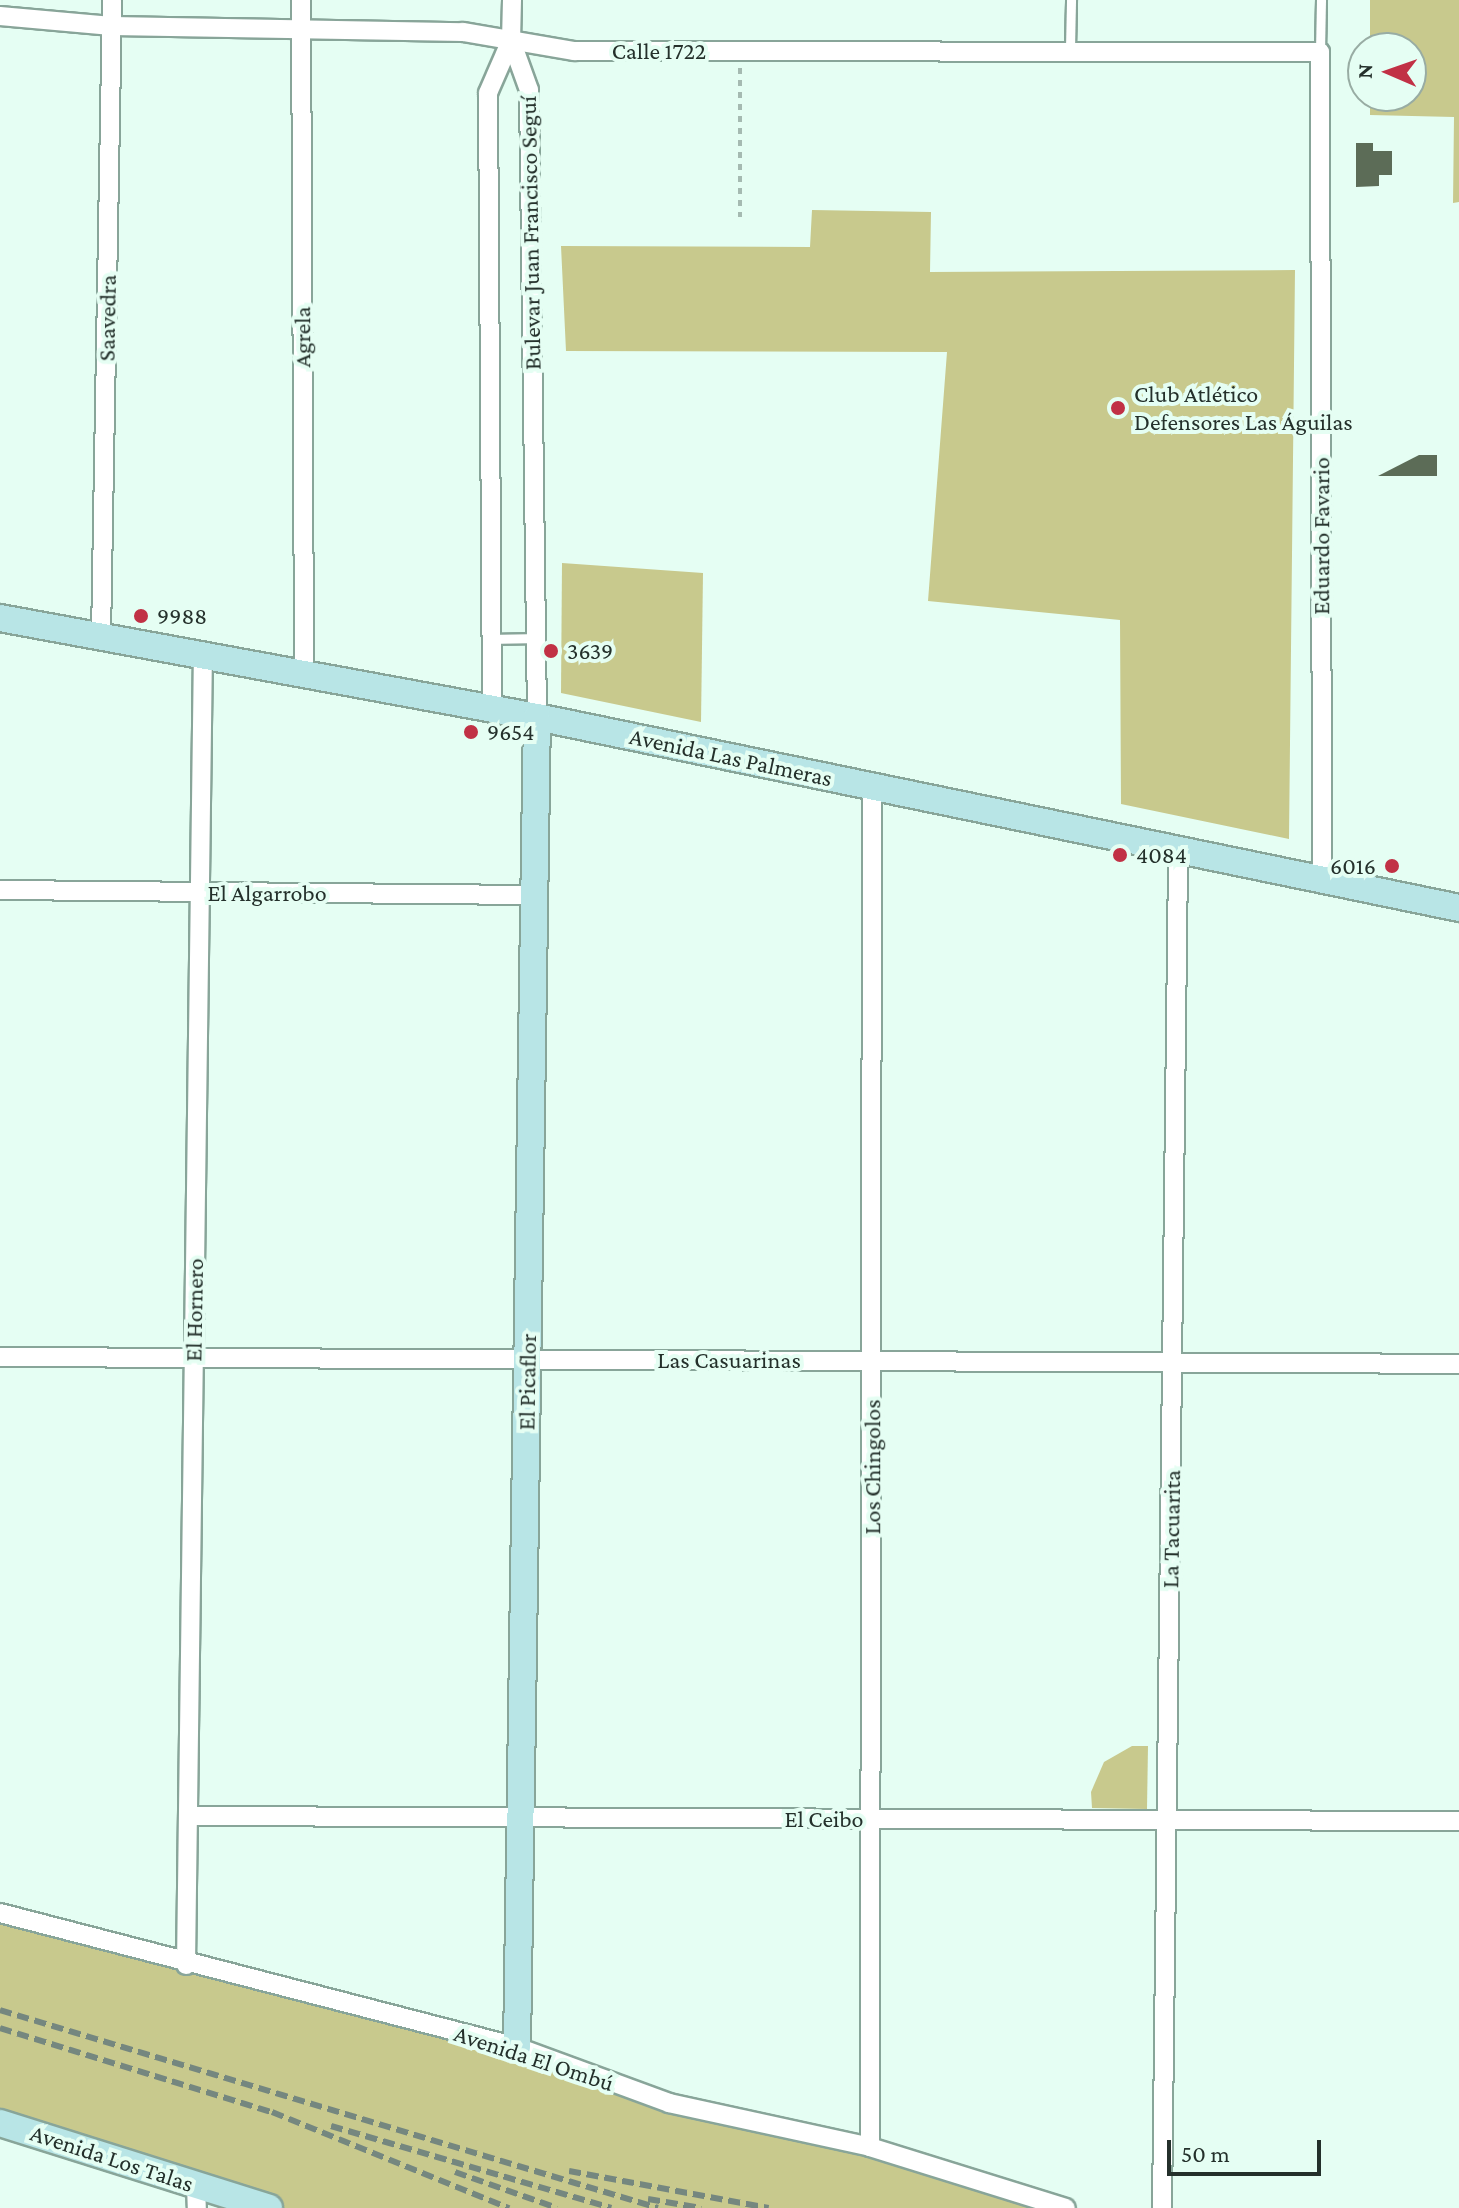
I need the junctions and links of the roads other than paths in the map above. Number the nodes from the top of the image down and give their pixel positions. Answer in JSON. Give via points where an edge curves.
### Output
{"nodes":[{"id":1,"x":112,"y":0,"type":"edge"},
{"id":2,"x":301,"y":0,"type":"edge"},
{"id":3,"x":512,"y":0,"type":"edge"},
{"id":4,"x":1071,"y":0,"type":"edge"},
{"id":5,"x":1321,"y":0,"type":"edge"},
{"id":6,"x":0,"y":16,"type":"edge"},
{"id":7,"x":112,"y":26,"type":"junction"},
{"id":8,"x":301,"y":32,"type":"junction"},
{"id":9,"x":511,"y":40,"type":"junction"},
{"id":10,"x":1070,"y":49,"type":"junction"},
{"id":11,"x":1320,"y":52,"type":"junction"},
{"id":12,"x":0,"y":618,"type":"edge"},
{"id":13,"x":101,"y":637,"type":"junction"},
{"id":14,"x":537,"y":638,"type":"junction"},
{"id":15,"x":492,"y":639,"type":"junction"},
{"id":16,"x":203,"y":656,"type":"junction"},
{"id":17,"x":304,"y":674,"type":"junction"},
{"id":18,"x":492,"y":709,"type":"junction"},
{"id":19,"x":537,"y":717,"type":"junction"},
{"id":20,"x":872,"y":787,"type":"junction"},
{"id":21,"x":1178,"y":850,"type":"junction"},
{"id":22,"x":1322,"y":880,"type":"junction"},
{"id":23,"x":0,"y":890,"type":"edge"},
{"id":24,"x":200,"y":892,"type":"junction"},
{"id":25,"x":534,"y":895,"type":"junction"},
{"id":26,"x":1459,"y":908,"type":"edge"},
{"id":27,"x":0,"y":1357,"type":"edge"},
{"id":28,"x":194,"y":1357,"type":"junction"},
{"id":29,"x":528,"y":1359,"type":"junction"},
{"id":30,"x":872,"y":1361,"type":"junction"},
{"id":31,"x":1173,"y":1362,"type":"junction"},
{"id":32,"x":1459,"y":1364,"type":"edge"},
{"id":33,"x":188,"y":1816,"type":"junction"},
{"id":34,"x":521,"y":1817,"type":"junction"},
{"id":35,"x":873,"y":1819,"type":"junction"},
{"id":36,"x":1168,"y":1820,"type":"junction"},
{"id":37,"x":1459,"y":1821,"type":"edge"},
{"id":38,"x":0,"y":1913,"type":"edge"},
{"id":39,"x":186,"y":1965,"type":"junction"},
{"id":40,"x":517,"y":2047,"type":"junction"},
{"id":41,"x":0,"y":2123,"type":"edge"},
{"id":42,"x":870,"y":2147,"type":"junction"},
{"id":43,"x":196,"y":2196,"type":"edge"},
{"id":44,"x":269,"y":2208,"type":"edge"},
{"id":45,"x":1066,"y":2208,"type":"edge"},
{"id":46,"x":1162,"y":2208,"type":"edge"}],
"edges":[{"from":1,"to":7,"type":"street","name":"Saavedra"},
{"from":2,"to":8,"type":"street","name":"Agrela"},
{"from":3,"to":9,"type":"street"},
{"from":4,"to":10,"type":"lane"},
{"from":5,"to":11,"type":"lane","name":"Eduardo Favario"},
{"from":6,"to":7,"type":"street","name":"Calle 1722"},
{"from":7,"to":8,"type":"street","name":"Calle 1722"},
{"from":7,"to":13,"type":"street","name":"Saavedra"},
{"from":8,"to":9,"type":"street","name":"Calle 1722","via":[[463,32]]},
{"from":8,"to":17,"type":"street","name":"Agrela"},
{"from":9,"to":10,"type":"street","name":"Calle 1722","via":[[574,51]]},
{"from":9,"to":14,"type":"street","name":"Bulevar Juan Francisco Seguí","via":[[529,90]]},
{"from":9,"to":15,"type":"street","name":"Bulevar Juan Francisco Seguí","via":[[488,93]]},
{"from":10,"to":11,"type":"street","name":"Calle 1722"},
{"from":11,"to":22,"type":"street","name":"Eduardo Favario"},
{"from":12,"to":13,"type":"main road","name":"Avenida Las Palmeras"},
{"from":13,"to":16,"type":"main road","name":"Avenida Las Palmeras"},
{"from":14,"to":15,"type":"lane"},
{"from":14,"to":19,"type":"street","name":"Bulevar Juan Francisco Seguí"},
{"from":15,"to":18,"type":"street","name":"Bulevar Juan Francisco Seguí"},
{"from":16,"to":17,"type":"main road","name":"Avenida Las Palmeras"},
{"from":16,"to":24,"type":"street","name":"El Hornero"},
{"from":17,"to":18,"type":"main road","name":"Avenida Las Palmeras"},
{"from":18,"to":19,"type":"main road","name":"Avenida Las Palmeras"},
{"from":19,"to":20,"type":"main road","name":"Avenida Las Palmeras"},
{"from":19,"to":25,"type":"main road","name":"El Picaflor"},
{"from":20,"to":21,"type":"main road","name":"Avenida Las Palmeras"},
{"from":20,"to":30,"type":"street","name":"Los Chingolos"},
{"from":21,"to":22,"type":"main road","name":"Avenida Las Palmeras"},
{"from":21,"to":31,"type":"street","name":"La Tacuarita"},
{"from":22,"to":26,"type":"main road","name":"Avenida Las Palmeras"},
{"from":23,"to":24,"type":"street","name":"El Algarrobo"},
{"from":24,"to":25,"type":"street","name":"El Algarrobo"},
{"from":24,"to":28,"type":"street","name":"El Hornero"},
{"from":25,"to":29,"type":"main road","name":"El Picaflor"},
{"from":27,"to":28,"type":"street","name":"Las Casuarinas"},
{"from":28,"to":29,"type":"street","name":"Las Casuarinas"},
{"from":28,"to":33,"type":"street","name":"El Hornero"},
{"from":29,"to":30,"type":"street","name":"Las Casuarinas"},
{"from":29,"to":34,"type":"main road","name":"El Picaflor"},
{"from":30,"to":31,"type":"street","name":"Las Casuarinas"},
{"from":30,"to":35,"type":"street","name":"Los Chingolos"},
{"from":31,"to":32,"type":"street","name":"Las Casuarinas"},
{"from":31,"to":36,"type":"street","name":"La Tacuarita"},
{"from":33,"to":34,"type":"street","name":"El Ceibo"},
{"from":33,"to":39,"type":"street","name":"El Hornero"},
{"from":34,"to":35,"type":"street","name":"El Ceibo"},
{"from":34,"to":40,"type":"main road","name":"El Picaflor"},
{"from":35,"to":36,"type":"street","name":"El Ceibo"},
{"from":35,"to":42,"type":"street","name":"Los Chingolos"},
{"from":36,"to":37,"type":"street","name":"El Ceibo"},
{"from":36,"to":46,"type":"street","name":"La Tacuarita"},
{"from":38,"to":39,"type":"street","name":"Avenida El Ombú"},
{"from":39,"to":40,"type":"street","name":"Avenida El Ombú"},
{"from":40,"to":42,"type":"street","name":"Avenida El Ombú","via":[[669,2103]]},
{"from":41,"to":43,"type":"main road","name":"Avenida Los Talas"},
{"from":42,"to":45,"type":"street","name":"Avenida El Ombú"},
{"from":43,"to":44,"type":"main road","name":"Avenida Los Talas"}]}
